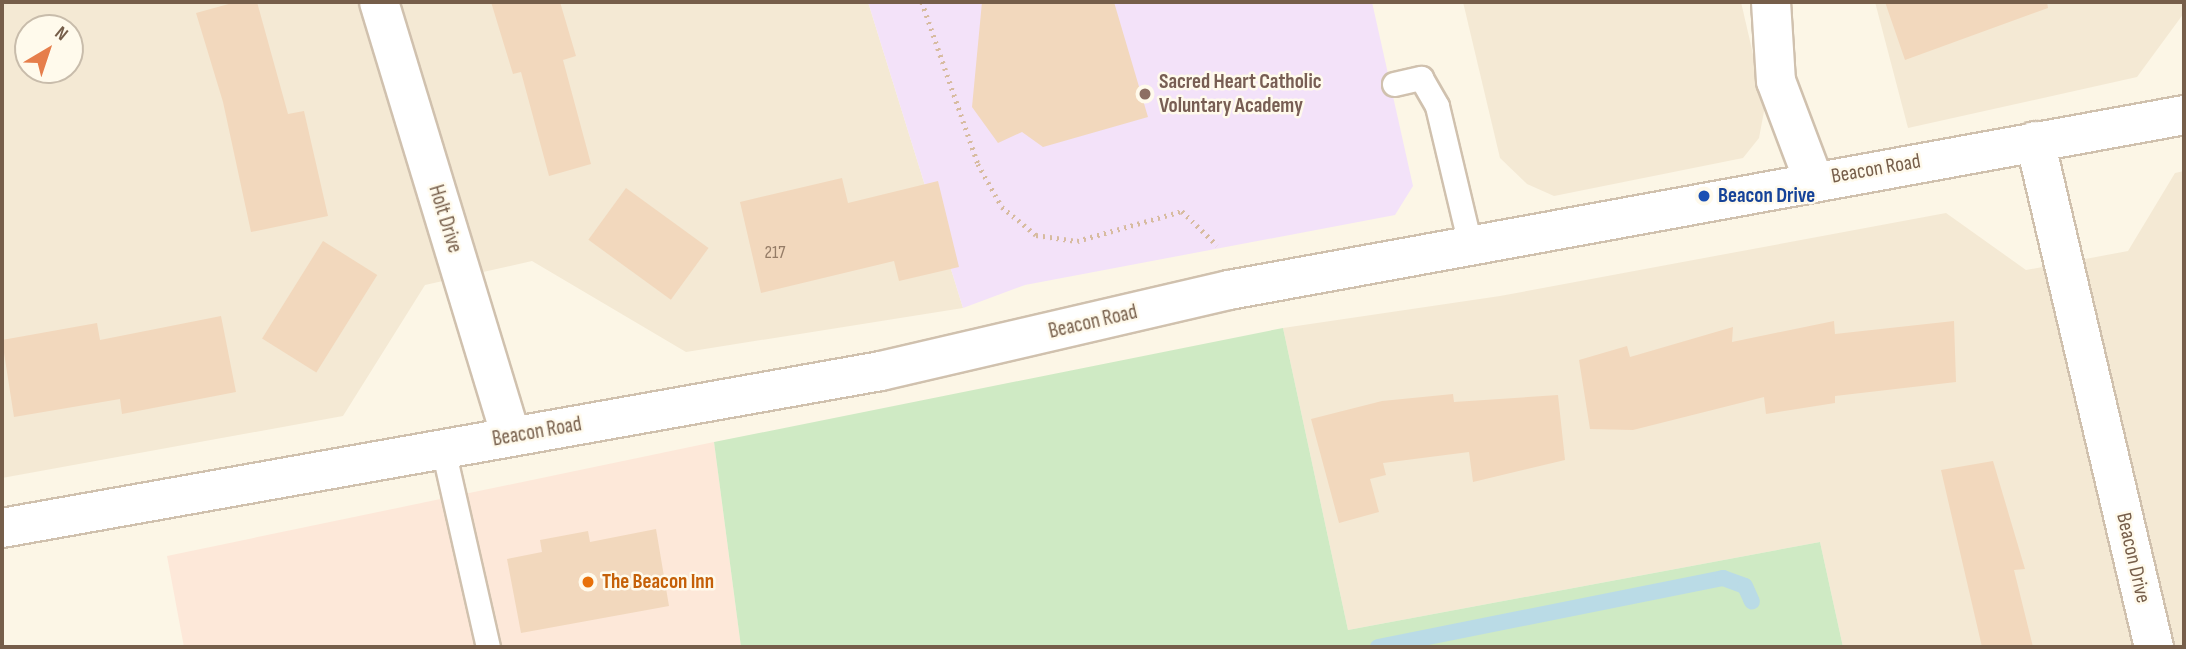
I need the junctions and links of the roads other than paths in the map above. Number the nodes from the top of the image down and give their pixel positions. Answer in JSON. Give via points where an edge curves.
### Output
{"nodes":[{"id":1,"x":379,"y":2,"type":"edge"},
{"id":2,"x":1771,"y":2,"type":"edge"},
{"id":3,"x":1394,"y":84,"type":"dead end"},
{"id":4,"x":2184,"y":115,"type":"edge"},
{"id":5,"x":2035,"y":141,"type":"junction"},
{"id":6,"x":1813,"y":179,"type":"junction"},
{"id":7,"x":1471,"y":244,"type":"junction"},
{"id":8,"x":511,"y":436,"type":"junction"},
{"id":9,"x":443,"y":449,"type":"junction"},
{"id":10,"x":2,"y":528,"type":"edge"},
{"id":11,"x":488,"y":647,"type":"edge"},
{"id":12,"x":2154,"y":647,"type":"edge"}],
"edges":[{"from":1,"to":8,"type":"street","name":"Holt Drive"},
{"from":2,"to":6,"type":"street","via":[[1776,81]]},
{"from":3,"to":7,"type":"lane","via":[[1421,78],[1437,106]]},
{"from":4,"to":5,"type":"street","name":"Beacon Road"},
{"from":5,"to":6,"type":"street","name":"Beacon Road"},
{"from":5,"to":12,"type":"street","name":"Beacon Drive"},
{"from":6,"to":7,"type":"street","name":"Beacon Road"},
{"from":7,"to":8,"type":"street","name":"Beacon Road","via":[[1229,290],[881,371]]},
{"from":8,"to":9,"type":"street","name":"Beacon Road"},
{"from":9,"to":10,"type":"street","name":"Beacon Road"},
{"from":9,"to":11,"type":"lane"}]}
